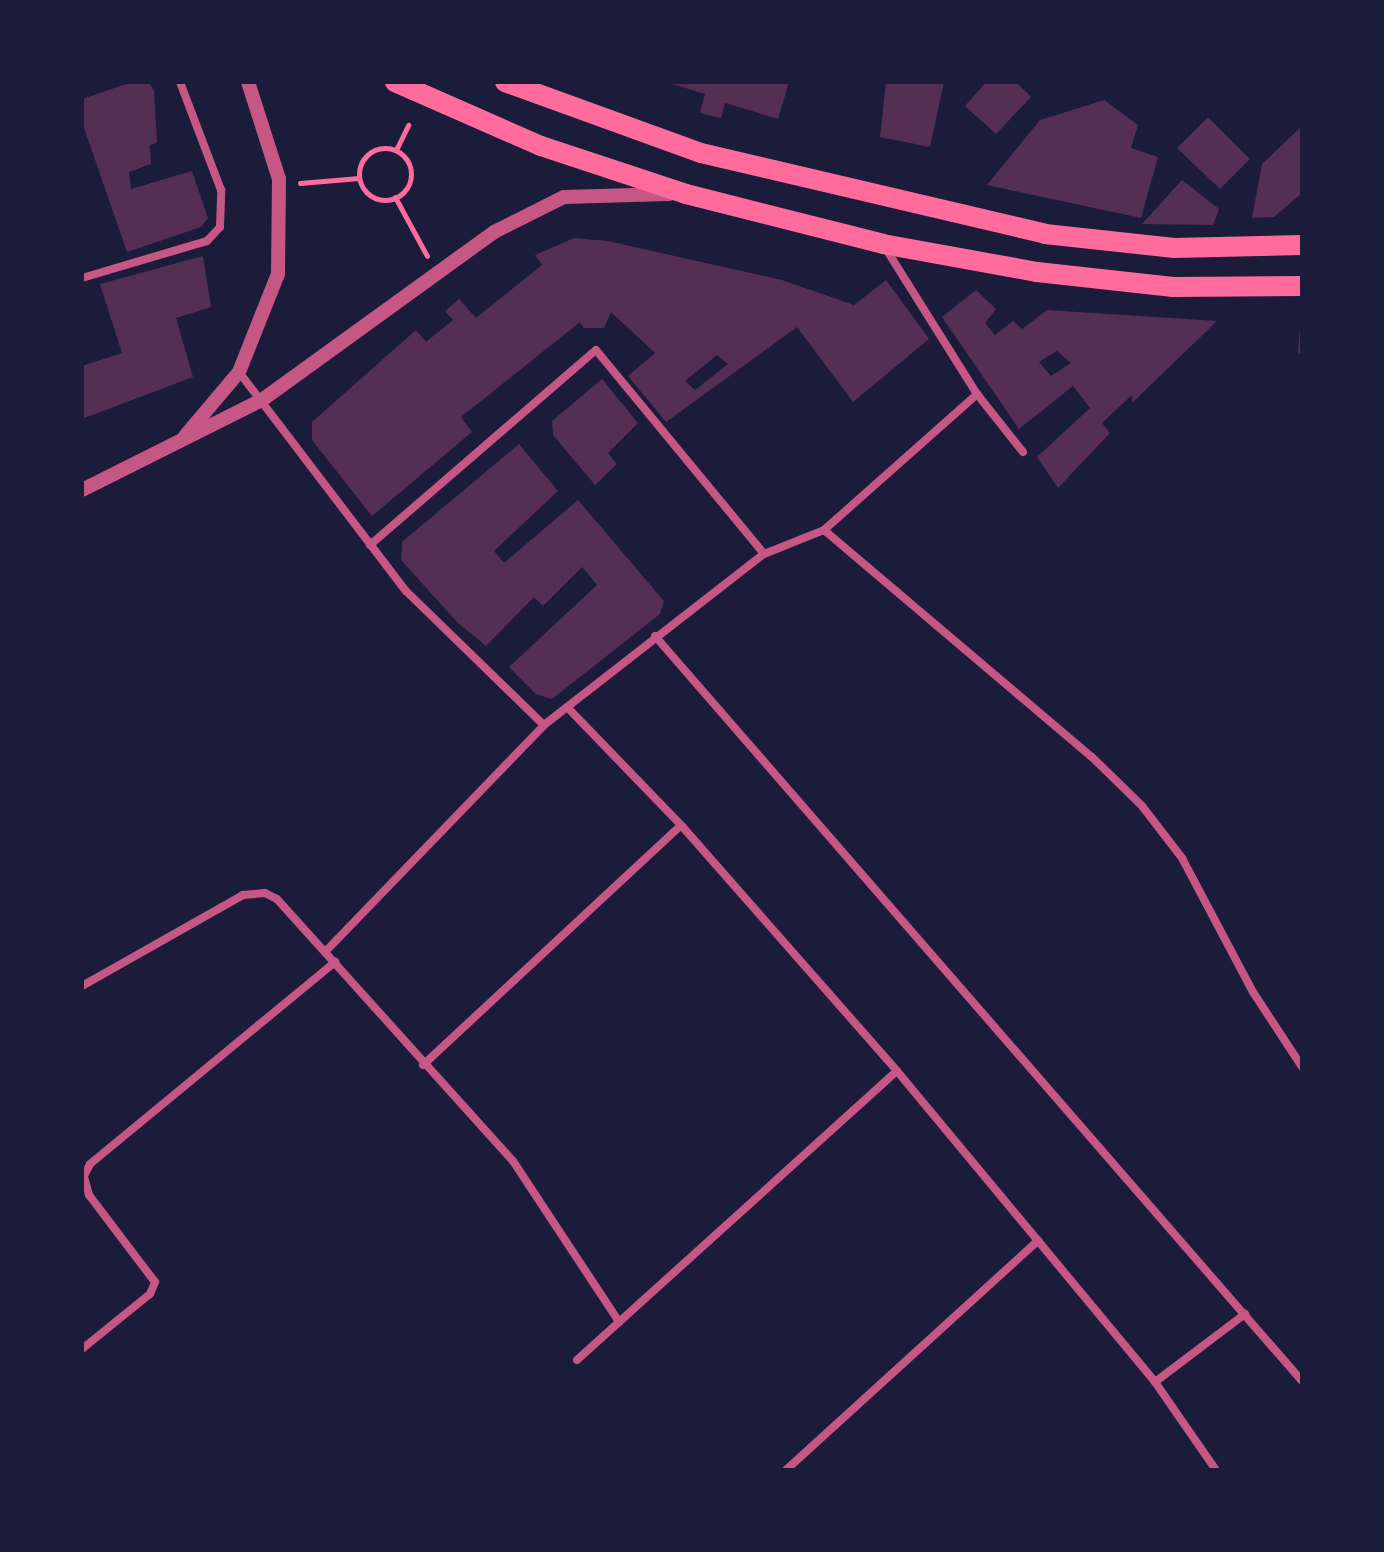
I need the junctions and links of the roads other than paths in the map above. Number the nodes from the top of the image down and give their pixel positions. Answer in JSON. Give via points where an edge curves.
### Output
{"nodes":[{"id":1,"x":180,"y":82,"type":"edge"},
{"id":2,"x":248,"y":82,"type":"edge"},
{"id":3,"x":395,"y":82,"type":"edge"},
{"id":4,"x":505,"y":82,"type":"edge"},
{"id":5,"x":686,"y":194,"type":"junction"},
{"id":6,"x":883,"y":244,"type":"junction"},
{"id":7,"x":1302,"y":245,"type":"edge"},
{"id":8,"x":82,"y":278,"type":"edge"},
{"id":9,"x":1302,"y":286,"type":"edge"},
{"id":10,"x":239,"y":372,"type":"junction"},
{"id":11,"x":977,"y":394,"type":"junction"},
{"id":12,"x":262,"y":400,"type":"junction"},
{"id":13,"x":178,"y":444,"type":"junction"},
{"id":14,"x":1023,"y":452,"type":"dead end"},
{"id":15,"x":82,"y":490,"type":"edge"},
{"id":16,"x":824,"y":530,"type":"junction"},
{"id":17,"x":370,"y":545,"type":"junction"},
{"id":18,"x":764,"y":554,"type":"junction"},
{"id":19,"x":655,"y":636,"type":"junction"},
{"id":20,"x":567,"y":707,"type":"junction"},
{"id":21,"x":544,"y":725,"type":"junction"},
{"id":22,"x":681,"y":825,"type":"junction"},
{"id":23,"x":325,"y":952,"type":"junction"},
{"id":24,"x":335,"y":962,"type":"junction"},
{"id":25,"x":82,"y":986,"type":"edge"},
{"id":26,"x":423,"y":1065,"type":"junction"},
{"id":27,"x":1302,"y":1067,"type":"edge"},
{"id":28,"x":897,"y":1071,"type":"junction"},
{"id":29,"x":1038,"y":1241,"type":"junction"},
{"id":30,"x":1245,"y":1314,"type":"junction"},
{"id":31,"x":619,"y":1322,"type":"junction"},
{"id":32,"x":82,"y":1349,"type":"edge"},
{"id":33,"x":577,"y":1360,"type":"dead end"},
{"id":34,"x":1302,"y":1381,"type":"edge"},
{"id":35,"x":1155,"y":1382,"type":"junction"},
{"id":36,"x":786,"y":1470,"type":"edge"},
{"id":37,"x":1216,"y":1470,"type":"edge"}],
"edges":[{"from":1,"to":8,"type":"street","via":[[221,190],[220,227],[207,241]]},
{"from":2,"to":10,"type":"street","via":[[276,167],[282,229],[278,274]]},
{"from":3,"to":5,"type":"main road","via":[[541,146]]},
{"from":4,"to":7,"type":"main road","via":[[701,153],[1045,234],[1174,248]]},
{"from":5,"to":6,"type":"main road"},
{"from":5,"to":12,"type":"street","via":[[564,197],[494,232]]},
{"from":6,"to":9,"type":"main road","via":[[1037,272],[1173,287]]},
{"from":6,"to":11,"type":"street"},
{"from":10,"to":12,"type":"street"},
{"from":10,"to":13,"type":"street"},
{"from":11,"to":14,"type":"street"},
{"from":11,"to":16,"type":"street"},
{"from":12,"to":13,"type":"street"},
{"from":12,"to":17,"type":"street"},
{"from":13,"to":15,"type":"street"},
{"from":16,"to":18,"type":"street"},
{"from":16,"to":27,"type":"street","via":[[1092,757],[1142,806],[1182,858],[1253,992]]},
{"from":17,"to":18,"type":"street","via":[[596,350]]},
{"from":17,"to":21,"type":"street","via":[[455,643]]},
{"from":18,"to":19,"type":"street"},
{"from":19,"to":20,"type":"street"},
{"from":19,"to":30,"type":"street"},
{"from":20,"to":21,"type":"street"},
{"from":20,"to":22,"type":"street"},
{"from":21,"to":23,"type":"street"},
{"from":22,"to":26,"type":"street"},
{"from":22,"to":28,"type":"street"},
{"from":23,"to":24,"type":"street"},
{"from":23,"to":25,"type":"street","via":[[277,899],[254,892]]},
{"from":24,"to":26,"type":"street"},
{"from":24,"to":32,"type":"street","via":[[90,1164],[84,1176],[89,1195],[155,1282],[150,1294]]},
{"from":26,"to":31,"type":"street","via":[[513,1161]]},
{"from":28,"to":29,"type":"street"},
{"from":28,"to":31,"type":"street"},
{"from":29,"to":35,"type":"street"},
{"from":29,"to":36,"type":"street"},
{"from":30,"to":34,"type":"street"},
{"from":30,"to":35,"type":"street"},
{"from":31,"to":33,"type":"street"},
{"from":35,"to":37,"type":"street"}]}
